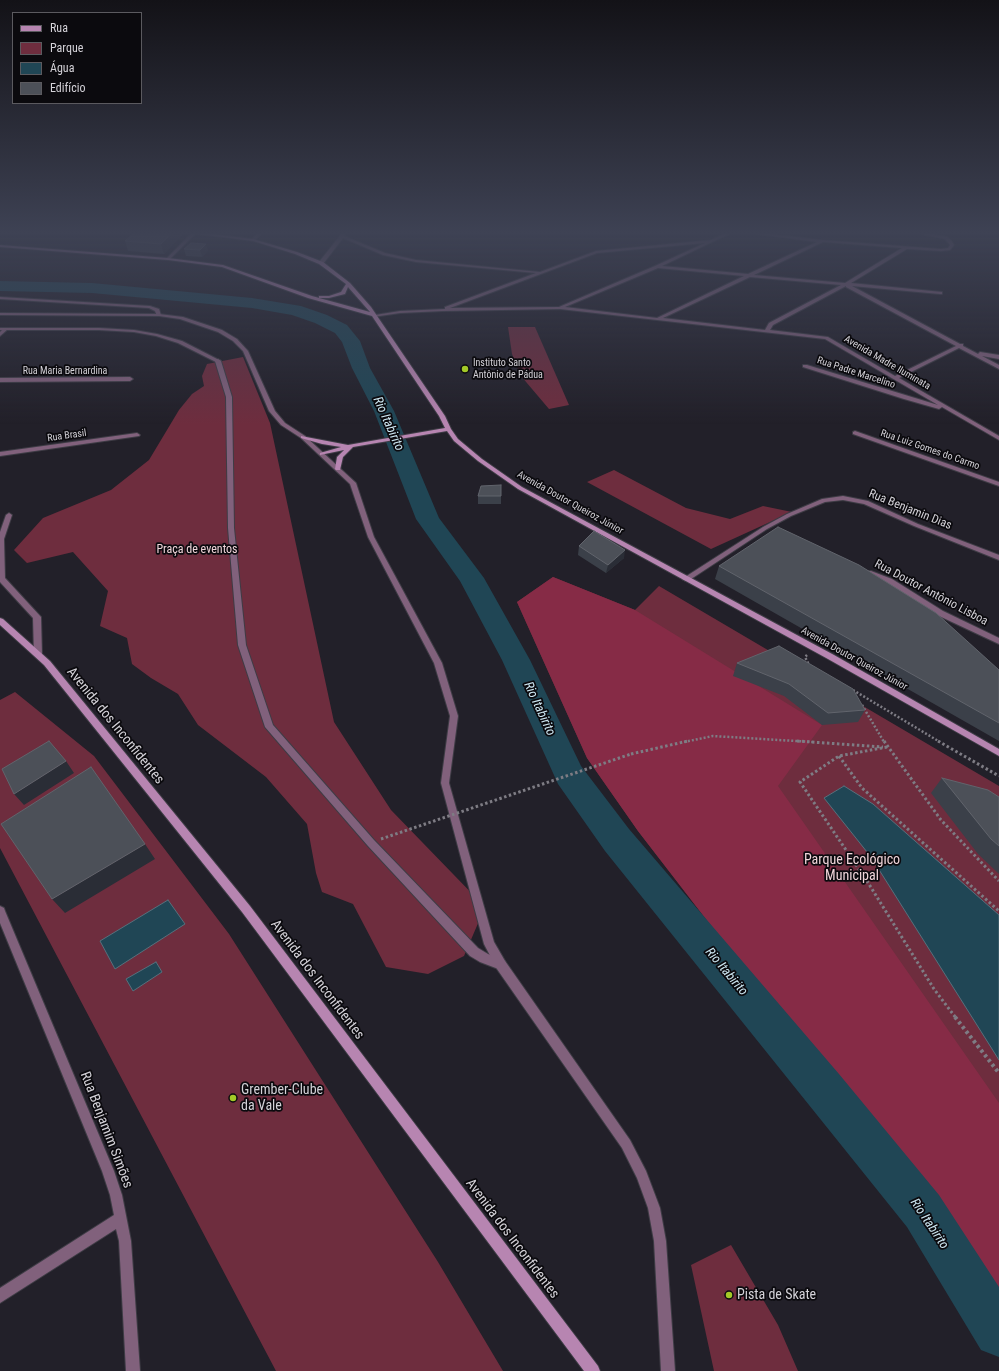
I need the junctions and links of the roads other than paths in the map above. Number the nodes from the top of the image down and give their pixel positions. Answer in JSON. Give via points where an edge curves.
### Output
{"nodes":[{"id":1,"x":310,"y":296,"type":"edge"},
{"id":2,"x":358,"y":296,"type":"edge"},
{"id":3,"x":479,"y":296,"type":"edge"},
{"id":4,"x":588,"y":296,"type":"edge"},
{"id":5,"x":704,"y":296,"type":"edge"},
{"id":6,"x":823,"y":296,"type":"edge"},
{"id":7,"x":867,"y":296,"type":"edge"},
{"id":8,"x":0,"y":298,"type":"edge"},
{"id":9,"x":560,"y":308,"type":"junction"},
{"id":10,"x":443,"y":310,"type":"junction"},
{"id":11,"x":0,"y":314,"type":"edge"},
{"id":12,"x":159,"y":315,"type":"junction"},
{"id":13,"x":375,"y":316,"type":"junction"},
{"id":14,"x":658,"y":318,"type":"junction"},
{"id":15,"x":0,"y":329,"type":"edge"},
{"id":16,"x":6,"y":329,"type":"junction"},
{"id":17,"x":767,"y":331,"type":"junction"},
{"id":18,"x":0,"y":335,"type":"edge"},
{"id":19,"x":961,"y":346,"type":"junction"},
{"id":20,"x":972,"y":352,"type":"junction"},
{"id":21,"x":999,"y":357,"type":"edge"},
{"id":22,"x":805,"y":366,"type":"dead end"},
{"id":23,"x":999,"y":367,"type":"edge"},
{"id":24,"x":896,"y":377,"type":"junction"},
{"id":25,"x":130,"y":379,"type":"dead end"},
{"id":26,"x":0,"y":380,"type":"edge"},
{"id":27,"x":948,"y":409,"type":"junction"},
{"id":28,"x":448,"y":429,"type":"junction"},
{"id":29,"x":855,"y":433,"type":"dead end"},
{"id":30,"x":137,"y":435,"type":"dead end"},
{"id":31,"x":303,"y":437,"type":"junction"},
{"id":32,"x":999,"y":438,"type":"edge"},
{"id":33,"x":351,"y":446,"type":"junction"},
{"id":34,"x":0,"y":454,"type":"edge"},
{"id":35,"x":322,"y":454,"type":"junction"},
{"id":36,"x":338,"y":469,"type":"junction"},
{"id":37,"x":999,"y":484,"type":"edge"},
{"id":38,"x":9,"y":515,"type":"dead end"},
{"id":39,"x":765,"y":528,"type":"junction"},
{"id":40,"x":772,"y":531,"type":"edge"},
{"id":41,"x":999,"y":558,"type":"edge"},
{"id":42,"x":860,"y":569,"type":"edge"},
{"id":43,"x":686,"y":579,"type":"junction"},
{"id":44,"x":0,"y":622,"type":"edge"},
{"id":45,"x":999,"y":641,"type":"edge"},
{"id":46,"x":38,"y":655,"type":"junction"},
{"id":47,"x":999,"y":753,"type":"edge"},
{"id":48,"x":0,"y":911,"type":"edge"},
{"id":49,"x":501,"y":965,"type":"junction"},
{"id":50,"x":121,"y":1218,"type":"junction"},
{"id":51,"x":0,"y":1296,"type":"edge"},
{"id":52,"x":133,"y":1371,"type":"edge"},
{"id":53,"x":593,"y":1371,"type":"edge"},
{"id":54,"x":668,"y":1371,"type":"edge"}],
"edges":[{"from":1,"to":13,"type":"main road"},
{"from":2,"to":13,"type":"main road","name":"Avenida Doutor Queiroz Júnior"},
{"from":3,"to":10,"type":"street"},
{"from":4,"to":9,"type":"street"},
{"from":5,"to":14,"type":"street"},
{"from":6,"to":17,"type":"street","via":[[771,324]]},
{"from":7,"to":19,"type":"street"},
{"from":8,"to":12,"type":"street","via":[[150,307],[157,310]]},
{"from":9,"to":10,"type":"street","name":"Avenida Madre Iluminata"},
{"from":9,"to":14,"type":"street","name":"Avenida Madre Iluminata"},
{"from":10,"to":13,"type":"street","name":"Avenida Madre Iluminata"},
{"from":11,"to":12,"type":"street"},
{"from":12,"to":31,"type":"street","via":[[199,322],[220,330],[235,340],[246,351],[272,411],[283,424]]},
{"from":13,"to":28,"type":"main road","name":"Avenida Doutor Queiroz Júnior","via":[[442,416]]},
{"from":14,"to":17,"type":"street","name":"Avenida Madre Iluminata"},
{"from":15,"to":16,"type":"street"},
{"from":16,"to":18,"type":"street"},
{"from":16,"to":49,"type":"street","via":[[134,331],[180,342],[218,361],[229,397],[231,528],[242,645],[269,727],[371,843],[474,952]]},
{"from":17,"to":24,"type":"street","name":"Avenida Madre Iluminata","via":[[826,338]]},
{"from":19,"to":20,"type":"street"},
{"from":19,"to":24,"type":"street"},
{"from":20,"to":21,"type":"street"},
{"from":20,"to":23,"type":"street"},
{"from":22,"to":27,"type":"street","name":"Rua Padre Marcelino"},
{"from":24,"to":27,"type":"street","name":"Avenida Madre Iluminata"},
{"from":25,"to":26,"type":"street","name":"Rua Maria Bernardina"},
{"from":27,"to":32,"type":"street","name":"Avenida Madre Iluminata"},
{"from":28,"to":33,"type":"main road"},
{"from":28,"to":43,"type":"main road","name":"Avenida Doutor Queiroz Júnior","via":[[456,440],[480,460],[520,488]]},
{"from":29,"to":37,"type":"street","name":"Rua Luiz Gomes do Carmo"},
{"from":30,"to":34,"type":"street","name":"Rua Brasil"},
{"from":31,"to":33,"type":"main road","via":[[324,443]]},
{"from":31,"to":35,"type":"street"},
{"from":33,"to":35,"type":"main road"},
{"from":33,"to":36,"type":"main road","via":[[340,457]]},
{"from":35,"to":36,"type":"street"},
{"from":36,"to":49,"type":"street","via":[[354,483],[371,537],[438,663],[454,716],[445,783],[475,896],[490,944]]},
{"from":38,"to":46,"type":"street","via":[[1,539],[1,579],[36,617]]},
{"from":39,"to":40,"type":"street"},
{"from":39,"to":41,"type":"street","name":"Rua Benjamin Dias","via":[[824,500],[843,498],[866,502]]},
{"from":39,"to":43,"type":"street","name":"Rua Benjamin Dias"},
{"from":42,"to":45,"type":"street","name":"Rua Doutor Antônio Lisboa","via":[[889,581],[940,613]]},
{"from":43,"to":47,"type":"main road","name":"Avenida Doutor Queiroz Júnior","via":[[831,657]]},
{"from":44,"to":46,"type":"main road","name":"Avenida dos Inconfidentes"},
{"from":46,"to":53,"type":"main road","name":"Avenida dos Inconfidentes","via":[[246,909]]},
{"from":48,"to":50,"type":"street","name":"Rua Benjamim Simões","via":[[108,1171]]},
{"from":49,"to":54,"type":"street","via":[[626,1144],[642,1175],[654,1208],[660,1241]]},
{"from":50,"to":51,"type":"street"},
{"from":50,"to":52,"type":"street","name":"Rua Benjamim Simões","via":[[125,1241]]}]}
